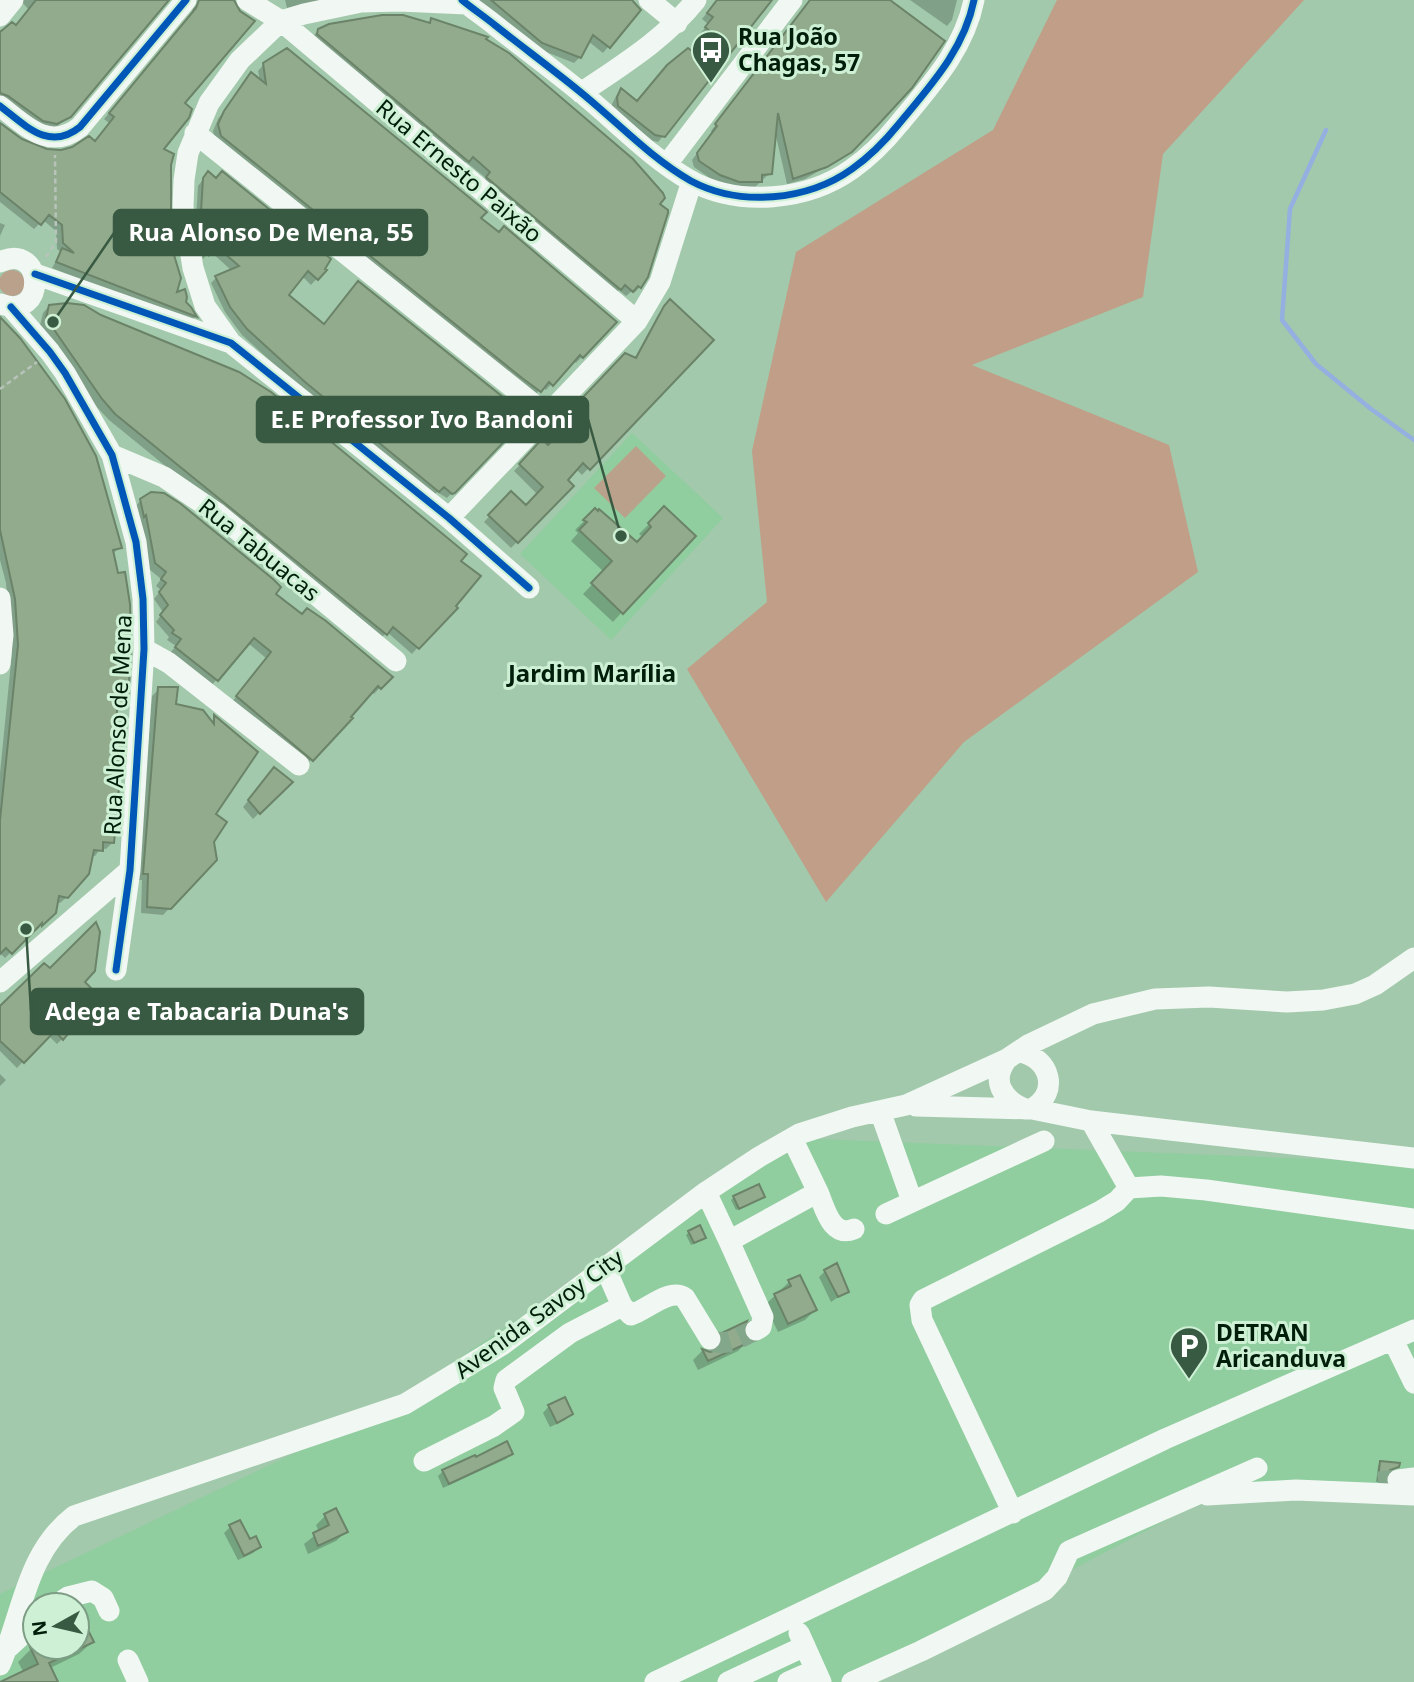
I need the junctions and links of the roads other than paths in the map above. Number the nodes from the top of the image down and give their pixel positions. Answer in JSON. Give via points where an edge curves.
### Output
{"nodes":[{"id":1,"x":13,"y":0,"type":"edge"},
{"id":2,"x":186,"y":0,"type":"edge"},
{"id":3,"x":247,"y":0,"type":"edge"},
{"id":4,"x":649,"y":0,"type":"edge"},
{"id":5,"x":696,"y":0,"type":"edge"},
{"id":6,"x":792,"y":0,"type":"edge"},
{"id":7,"x":974,"y":0,"type":"edge"},
{"id":8,"x":465,"y":2,"type":"edge"},
{"id":9,"x":0,"y":16,"type":"edge"},
{"id":10,"x":281,"y":21,"type":"junction"},
{"id":11,"x":677,"y":23,"type":"junction"},
{"id":12,"x":581,"y":93,"type":"junction"},
{"id":13,"x":0,"y":106,"type":"edge"},
{"id":14,"x":195,"y":133,"type":"junction"},
{"id":15,"x":667,"y":164,"type":"junction"},
{"id":16,"x":692,"y":181,"type":"junction"},
{"id":17,"x":4,"y":258,"type":"edge"},
{"id":18,"x":35,"y":274,"type":"junction"},
{"id":19,"x":6,"y":305,"type":"edge"},
{"id":20,"x":636,"y":321,"type":"junction"},
{"id":21,"x":231,"y":343,"type":"junction"},
{"id":22,"x":547,"y":415,"type":"junction"},
{"id":23,"x":112,"y":456,"type":"junction"},
{"id":24,"x":449,"y":519,"type":"junction"},
{"id":25,"x":529,"y":588,"type":"dead end"},
{"id":26,"x":0,"y":598,"type":"edge"},
{"id":27,"x":144,"y":649,"type":"junction"},
{"id":28,"x":396,"y":661,"type":"dead end"},
{"id":29,"x":0,"y":664,"type":"edge"},
{"id":30,"x":299,"y":765,"type":"dead end"},
{"id":31,"x":130,"y":870,"type":"junction"},
{"id":32,"x":1414,"y":958,"type":"edge"},
{"id":33,"x":116,"y":970,"type":"dead end"},
{"id":34,"x":0,"y":982,"type":"edge"},
{"id":35,"x":1013,"y":1056,"type":"junction"},
{"id":36,"x":906,"y":1105,"type":"junction"},
{"id":37,"x":1029,"y":1109,"type":"junction"},
{"id":38,"x":880,"y":1111,"type":"junction"},
{"id":39,"x":1091,"y":1121,"type":"junction"},
{"id":40,"x":1128,"y":1125,"type":"junction"},
{"id":41,"x":792,"y":1138,"type":"junction"},
{"id":42,"x":1044,"y":1141,"type":"dead end"},
{"id":43,"x":1112,"y":1157,"type":"junction"},
{"id":44,"x":1414,"y":1158,"type":"edge"},
{"id":45,"x":1129,"y":1188,"type":"junction"},
{"id":46,"x":706,"y":1192,"type":"junction"},
{"id":47,"x":818,"y":1192,"type":"junction"},
{"id":48,"x":912,"y":1201,"type":"junction"},
{"id":49,"x":886,"y":1214,"type":"dead end"},
{"id":50,"x":1414,"y":1219,"type":"edge"},
{"id":51,"x":854,"y":1229,"type":"dead end"},
{"id":52,"x":729,"y":1241,"type":"junction"},
{"id":53,"x":605,"y":1266,"type":"junction"},
{"id":54,"x":622,"y":1306,"type":"junction"},
{"id":55,"x":756,"y":1330,"type":"dead end"},
{"id":56,"x":1414,"y":1330,"type":"edge"},
{"id":57,"x":710,"y":1339,"type":"dead end"},
{"id":58,"x":1393,"y":1340,"type":"junction"},
{"id":59,"x":1414,"y":1383,"type":"edge"},
{"id":60,"x":424,"y":1461,"type":"dead end"},
{"id":61,"x":1257,"y":1468,"type":"dead end"},
{"id":62,"x":1397,"y":1480,"type":"tunnel mouth"},
{"id":63,"x":1223,"y":1482,"type":"junction"},
{"id":64,"x":1414,"y":1495,"type":"edge"},
{"id":65,"x":1194,"y":1496,"type":"junction"},
{"id":66,"x":1013,"y":1513,"type":"junction"},
{"id":67,"x":91,"y":1591,"type":"edge"},
{"id":68,"x":109,"y":1611,"type":"dead end"},
{"id":69,"x":792,"y":1618,"type":"junction"},
{"id":70,"x":21,"y":1638,"type":"edge"},
{"id":71,"x":805,"y":1646,"type":"junction"},
{"id":72,"x":3,"y":1658,"type":"edge"},
{"id":73,"x":128,"y":1660,"type":"dead end"},
{"id":74,"x":818,"y":1676,"type":"edge"},
{"id":75,"x":138,"y":1682,"type":"edge"},
{"id":76,"x":655,"y":1682,"type":"edge"},
{"id":77,"x":728,"y":1682,"type":"edge"},
{"id":78,"x":788,"y":1682,"type":"edge"},
{"id":79,"x":852,"y":1682,"type":"edge"}],
"edges":[{"from":1,"to":9,"type":"street"},
{"from":2,"to":13,"type":"street","via":[[70,135],[55,138],[36,132]]},
{"from":3,"to":10,"type":"street","name":"Rua Ernesto Paixão"},
{"from":4,"to":11,"type":"street"},
{"from":5,"to":11,"type":"street"},
{"from":6,"to":15,"type":"street"},
{"from":7,"to":16,"type":"street","via":[[955,53],[886,140],[837,179],[804,191],[752,198]]},
{"from":8,"to":10,"type":"street","via":[[362,2]]},
{"from":8,"to":12,"type":"street"},
{"from":10,"to":14,"type":"street","via":[[240,60],[209,103]]},
{"from":10,"to":20,"type":"street","name":"Rua Ernesto Paixão"},
{"from":11,"to":12,"type":"street"},
{"from":12,"to":15,"type":"street"},
{"from":14,"to":21,"type":"street","via":[[184,180],[187,240],[205,306]]},
{"from":14,"to":22,"type":"street"},
{"from":15,"to":16,"type":"street"},
{"from":16,"to":20,"type":"street","via":[[660,282]]},
{"from":17,"to":18,"type":"street","via":[[27,263]]},
{"from":18,"to":19,"type":"street","via":[[36,288],[30,299],[18,306]]},
{"from":18,"to":21,"type":"street"},
{"from":19,"to":23,"type":"street","name":"Rua Alonso de Mena","via":[[65,373]]},
{"from":20,"to":22,"type":"street"},
{"from":21,"to":24,"type":"street"},
{"from":22,"to":24,"type":"street"},
{"from":23,"to":27,"type":"street","name":"Rua Alonso de Mena","via":[[136,542]]},
{"from":23,"to":28,"type":"street","name":"Rua Tabuacas","via":[[164,477],[218,514]]},
{"from":24,"to":25,"type":"street"},
{"from":26,"to":29,"type":"street"},
{"from":27,"to":30,"type":"street","via":[[169,663]]},
{"from":27,"to":31,"type":"street","name":"Rua Alonso de Mena"},
{"from":31,"to":33,"type":"street","name":"Rua Alonso de Mena"},
{"from":31,"to":34,"type":"street"},
{"from":32,"to":35,"type":"street","via":[[1375,985],[1323,1000],[1209,997],[1136,1003],[1093,1014]]},
{"from":35,"to":36,"type":"street"},
{"from":35,"to":37,"type":"street","via":[[1000,1070],[1000,1089],[1007,1099]]},
{"from":35,"to":37,"type":"street","via":[[1027,1053],[1040,1061],[1048,1075],[1045,1097]]},
{"from":36,"to":37,"type":"street"},
{"from":36,"to":38,"type":"street","name":"Avenida Savoy City"},
{"from":37,"to":39,"type":"street"},
{"from":38,"to":41,"type":"street","name":"Avenida Savoy City"},
{"from":38,"to":48,"type":"street"},
{"from":39,"to":40,"type":"street"},
{"from":39,"to":43,"type":"street"},
{"from":40,"to":43,"type":"street"},
{"from":40,"to":44,"type":"street"},
{"from":41,"to":46,"type":"street","name":"Avenida Savoy City"},
{"from":41,"to":47,"type":"street"},
{"from":42,"to":48,"type":"street"},
{"from":43,"to":45,"type":"street"},
{"from":45,"to":50,"type":"street","via":[[1194,1189]]},
{"from":45,"to":66,"type":"street","via":[[1099,1212],[943,1288],[912,1309],[922,1320]]},
{"from":46,"to":52,"type":"street"},
{"from":46,"to":53,"type":"street","name":"Avenida Savoy City"},
{"from":47,"to":51,"type":"street","via":[[831,1222],[843,1231]]},
{"from":47,"to":52,"type":"street"},
{"from":48,"to":49,"type":"street"},
{"from":52,"to":55,"type":"street","via":[[763,1317]]},
{"from":53,"to":54,"type":"street"},
{"from":53,"to":72,"type":"street","name":"Avenida Savoy City","via":[[502,1345],[405,1404],[74,1516],[36,1560]]},
{"from":54,"to":57,"type":"street","via":[[631,1315],[671,1295],[681,1295]]},
{"from":54,"to":60,"type":"street","via":[[570,1333],[506,1380],[504,1388],[514,1412]]},
{"from":56,"to":58,"type":"street"},
{"from":58,"to":59,"type":"street"},
{"from":58,"to":66,"type":"street","via":[[1196,1425]]},
{"from":61,"to":63,"type":"street"},
{"from":62,"to":63,"type":"street"},
{"from":63,"to":65,"type":"street"},
{"from":64,"to":65,"type":"street","via":[[1296,1490]]},
{"from":65,"to":79,"type":"street","via":[[1069,1551],[1045,1590]]},
{"from":66,"to":69,"type":"street"},
{"from":67,"to":68,"type":"street","via":[[99,1593]]},
{"from":69,"to":71,"type":"street"},
{"from":69,"to":76,"type":"street"},
{"from":70,"to":72,"type":"street"},
{"from":71,"to":74,"type":"street"},
{"from":71,"to":77,"type":"street"},
{"from":73,"to":75,"type":"street"},
{"from":74,"to":78,"type":"street"}]}
